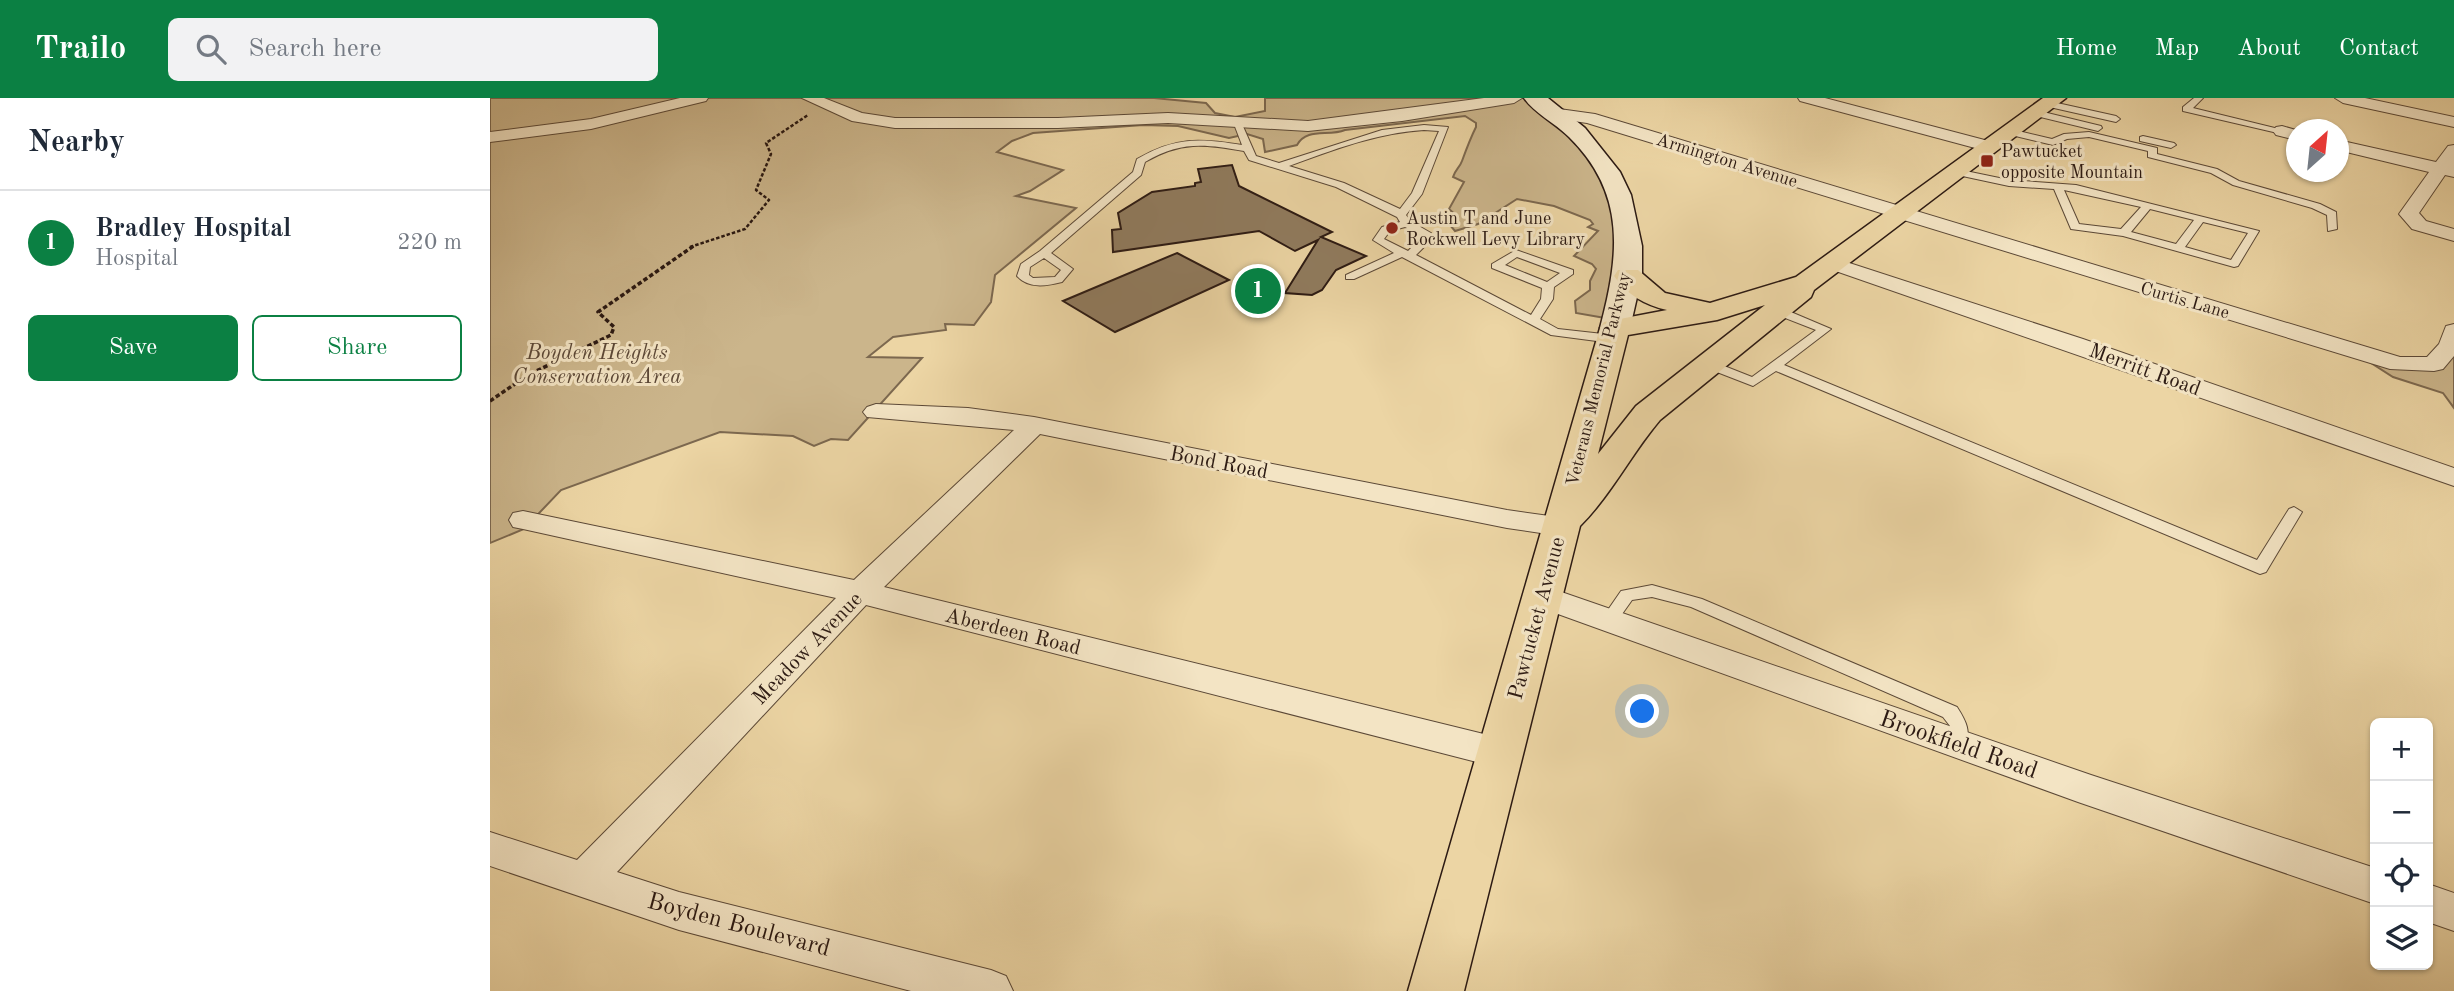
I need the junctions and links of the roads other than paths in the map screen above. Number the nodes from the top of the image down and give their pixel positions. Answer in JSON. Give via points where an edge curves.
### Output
{"nodes":[{"id":1,"x":700,"y":98,"type":"edge"},
{"id":2,"x":1514,"y":98,"type":"edge"},
{"id":3,"x":1806,"y":98,"type":"edge"},
{"id":4,"x":2199,"y":98,"type":"edge"},
{"id":5,"x":2343,"y":98,"type":"edge"},
{"id":6,"x":817,"y":101,"type":"edge"},
{"id":7,"x":1543,"y":105,"type":"edge"},
{"id":8,"x":2046,"y":105,"type":"edge"},
{"id":9,"x":2116,"y":120,"type":"dead end"},
{"id":10,"x":2454,"y":122,"type":"edge"},
{"id":11,"x":1238,"y":124,"type":"junction"},
{"id":12,"x":2010,"y":132,"type":"junction"},
{"id":13,"x":2286,"y":132,"type":"edge"},
{"id":14,"x":490,"y":138,"type":"edge"},
{"id":15,"x":2171,"y":145,"type":"dead end"},
{"id":16,"x":1990,"y":147,"type":"junction"},
{"id":17,"x":2349,"y":147,"type":"edge"},
{"id":18,"x":1246,"y":148,"type":"junction"},
{"id":19,"x":2454,"y":150,"type":"edge"},
{"id":20,"x":1280,"y":166,"type":"junction"},
{"id":21,"x":2447,"y":170,"type":"edge"},
{"id":22,"x":1956,"y":172,"type":"junction"},
{"id":23,"x":2058,"y":188,"type":"junction"},
{"id":24,"x":2148,"y":205,"type":"junction"},
{"id":25,"x":1900,"y":213,"type":"junction"},
{"id":26,"x":2201,"y":218,"type":"junction"},
{"id":27,"x":1404,"y":219,"type":"junction"},
{"id":28,"x":2332,"y":229,"type":"dead end"},
{"id":29,"x":2124,"y":233,"type":"junction"},
{"id":30,"x":2454,"y":235,"type":"edge"},
{"id":31,"x":2179,"y":248,"type":"junction"},
{"id":32,"x":1044,"y":253,"type":"dead end"},
{"id":33,"x":1406,"y":254,"type":"junction"},
{"id":34,"x":1834,"y":264,"type":"junction"},
{"id":35,"x":1628,"y":276,"type":"junction"},
{"id":36,"x":1350,"y":277,"type":"dead end"},
{"id":37,"x":1548,"y":286,"type":"junction"},
{"id":38,"x":1794,"y":297,"type":"junction"},
{"id":39,"x":1717,"y":311,"type":"junction"},
{"id":40,"x":1533,"y":321,"type":"junction"},
{"id":41,"x":2454,"y":331,"type":"edge"},
{"id":42,"x":1614,"y":333,"type":"junction"},
{"id":43,"x":1709,"y":364,"type":"junction"},
{"id":44,"x":1775,"y":366,"type":"junction"},
{"id":45,"x":876,"y":412,"type":"dead end"},
{"id":46,"x":1034,"y":425,"type":"junction"},
{"id":47,"x":2454,"y":477,"type":"edge"},
{"id":48,"x":2294,"y":512,"type":"dead end"},
{"id":49,"x":523,"y":520,"type":"dead end"},
{"id":50,"x":1561,"y":526,"type":"junction"},
{"id":51,"x":860,"y":592,"type":"junction"},
{"id":52,"x":1544,"y":597,"type":"junction"},
{"id":53,"x":1609,"y":620,"type":"junction"},
{"id":54,"x":1953,"y":728,"type":"junction"},
{"id":55,"x":1500,"y":753,"type":"junction"},
{"id":56,"x":490,"y":849,"type":"edge"},
{"id":57,"x":586,"y":878,"type":"junction"},
{"id":58,"x":2370,"y":884,"type":"edge"},
{"id":59,"x":2433,"y":905,"type":"edge"},
{"id":60,"x":2454,"y":912,"type":"edge"},
{"id":61,"x":991,"y":991,"type":"edge"},
{"id":62,"x":1436,"y":991,"type":"edge"}],
"edges":[{"from":1,"to":14,"type":"street","via":[[591,124]]},
{"from":2,"to":11,"type":"street","via":[[1355,122]]},
{"from":3,"to":16,"type":"street"},
{"from":4,"to":13,"type":"lane","via":[[2186,109]]},
{"from":5,"to":10,"type":"street"},
{"from":6,"to":11,"type":"street","via":[[859,117],[895,123],[1168,118]]},
{"from":7,"to":25,"type":"street","name":"Armington Avenue"},
{"from":7,"to":35,"type":"main road","name":"Veterans Memorial Parkway","via":[[1595,151],[1614,179],[1626,215]]},
{"from":8,"to":9,"type":"lane"},
{"from":8,"to":12,"type":"main road","name":"Pawtucket Avenue"},
{"from":8,"to":15,"type":"lane"},
{"from":11,"to":18,"type":"lane"},
{"from":12,"to":16,"type":"main road","name":"Pawtucket Avenue"},
{"from":12,"to":28,"type":"lane","via":[[2053,142],[2063,135],[2088,135],[2154,150],[2151,155],[2316,206],[2332,214]]},
{"from":16,"to":22,"type":"main road","name":"Pawtucket Avenue"},
{"from":17,"to":21,"type":"street"},
{"from":18,"to":20,"type":"lane","via":[[1252,158]]},
{"from":18,"to":32,"type":"lane","via":[[1188,139],[1156,151],[1140,161],[1139,173]]},
{"from":19,"to":21,"type":"street"},
{"from":20,"to":27,"type":"lane","via":[[1340,185]]},
{"from":20,"to":27,"type":"lane","via":[[1370,135],[1426,126],[1445,129]]},
{"from":21,"to":30,"type":"street","via":[[2409,214],[2414,221]]},
{"from":22,"to":23,"type":"lane"},
{"from":22,"to":25,"type":"main road","name":"Pawtucket Avenue"},
{"from":23,"to":24,"type":"lane"},
{"from":23,"to":29,"type":"lane","via":[[2074,228]]},
{"from":24,"to":26,"type":"lane"},
{"from":24,"to":29,"type":"lane"},
{"from":25,"to":34,"type":"main road","name":"Pawtucket Avenue"},
{"from":25,"to":41,"type":"street","name":"Curtis Lane","via":[[2399,364],[2434,363],[2450,346]]},
{"from":26,"to":31,"type":"lane"},
{"from":26,"to":31,"type":"lane","via":[[2254,231],[2234,264]]},
{"from":27,"to":33,"type":"lane","via":[[1426,233],[1427,239]]},
{"from":27,"to":33,"type":"lane","via":[[1378,237],[1386,247]]},
{"from":29,"to":31,"type":"lane"},
{"from":33,"to":36,"type":"lane"},
{"from":33,"to":40,"type":"lane"},
{"from":34,"to":38,"type":"main road","name":"Pawtucket Avenue"},
{"from":34,"to":47,"type":"street","name":"Merritt Road"},
{"from":35,"to":39,"type":"main road","via":[[1663,302]]},
{"from":35,"to":42,"type":"main road","name":"Veterans Memorial Parkway"},
{"from":37,"to":37,"type":"lane","via":[[1535,281],[1496,266],[1516,253],[1570,272]]},
{"from":37,"to":40,"type":"lane","via":[[1547,299]]},
{"from":38,"to":39,"type":"main road","name":"Pawtucket Avenue"},
{"from":38,"to":42,"type":"main road","name":"Pawtucket Avenue","via":[[1715,325]]},
{"from":38,"to":43,"type":"main road","name":"Pawtucket Avenue"},
{"from":38,"to":44,"type":"lane","via":[[1825,329]]},
{"from":39,"to":42,"type":"main road","name":"Pawtucket Avenue"},
{"from":40,"to":42,"type":"lane","via":[[1579,337]]},
{"from":42,"to":50,"type":"main road","name":"Veterans Memorial Parkway"},
{"from":43,"to":44,"type":"lane","via":[[1753,382]]},
{"from":43,"to":50,"type":"main road","name":"Pawtucket Avenue","via":[[1648,413]]},
{"from":44,"to":48,"type":"lane","via":[[2260,568]]},
{"from":45,"to":46,"type":"street","name":"Bond Road","via":[[968,416]]},
{"from":46,"to":50,"type":"street","name":"Bond Road"},
{"from":46,"to":51,"type":"street","name":"Meadow Avenue"},
{"from":49,"to":51,"type":"street","name":"Aberdeen Road"},
{"from":50,"to":52,"type":"main road","name":"Pawtucket Avenue"},
{"from":51,"to":55,"type":"street","name":"Aberdeen Road"},
{"from":51,"to":57,"type":"street","name":"Meadow Avenue"},
{"from":52,"to":53,"type":"street","name":"Brookfield Road"},
{"from":52,"to":55,"type":"main road","name":"Pawtucket Avenue"},
{"from":53,"to":54,"type":"street","name":"Brookfield Road"},
{"from":53,"to":54,"type":"lane","via":[[1627,595],[1652,591],[1696,603]]},
{"from":54,"to":58,"type":"street","name":"Brookfield Road"},
{"from":55,"to":62,"type":"main road","name":"Pawtucket Avenue"},
{"from":56,"to":57,"type":"street","name":"Boyden Boulevard"},
{"from":57,"to":61,"type":"street","name":"Boyden Boulevard","via":[[679,911]]},
{"from":59,"to":60,"type":"street"}]}
